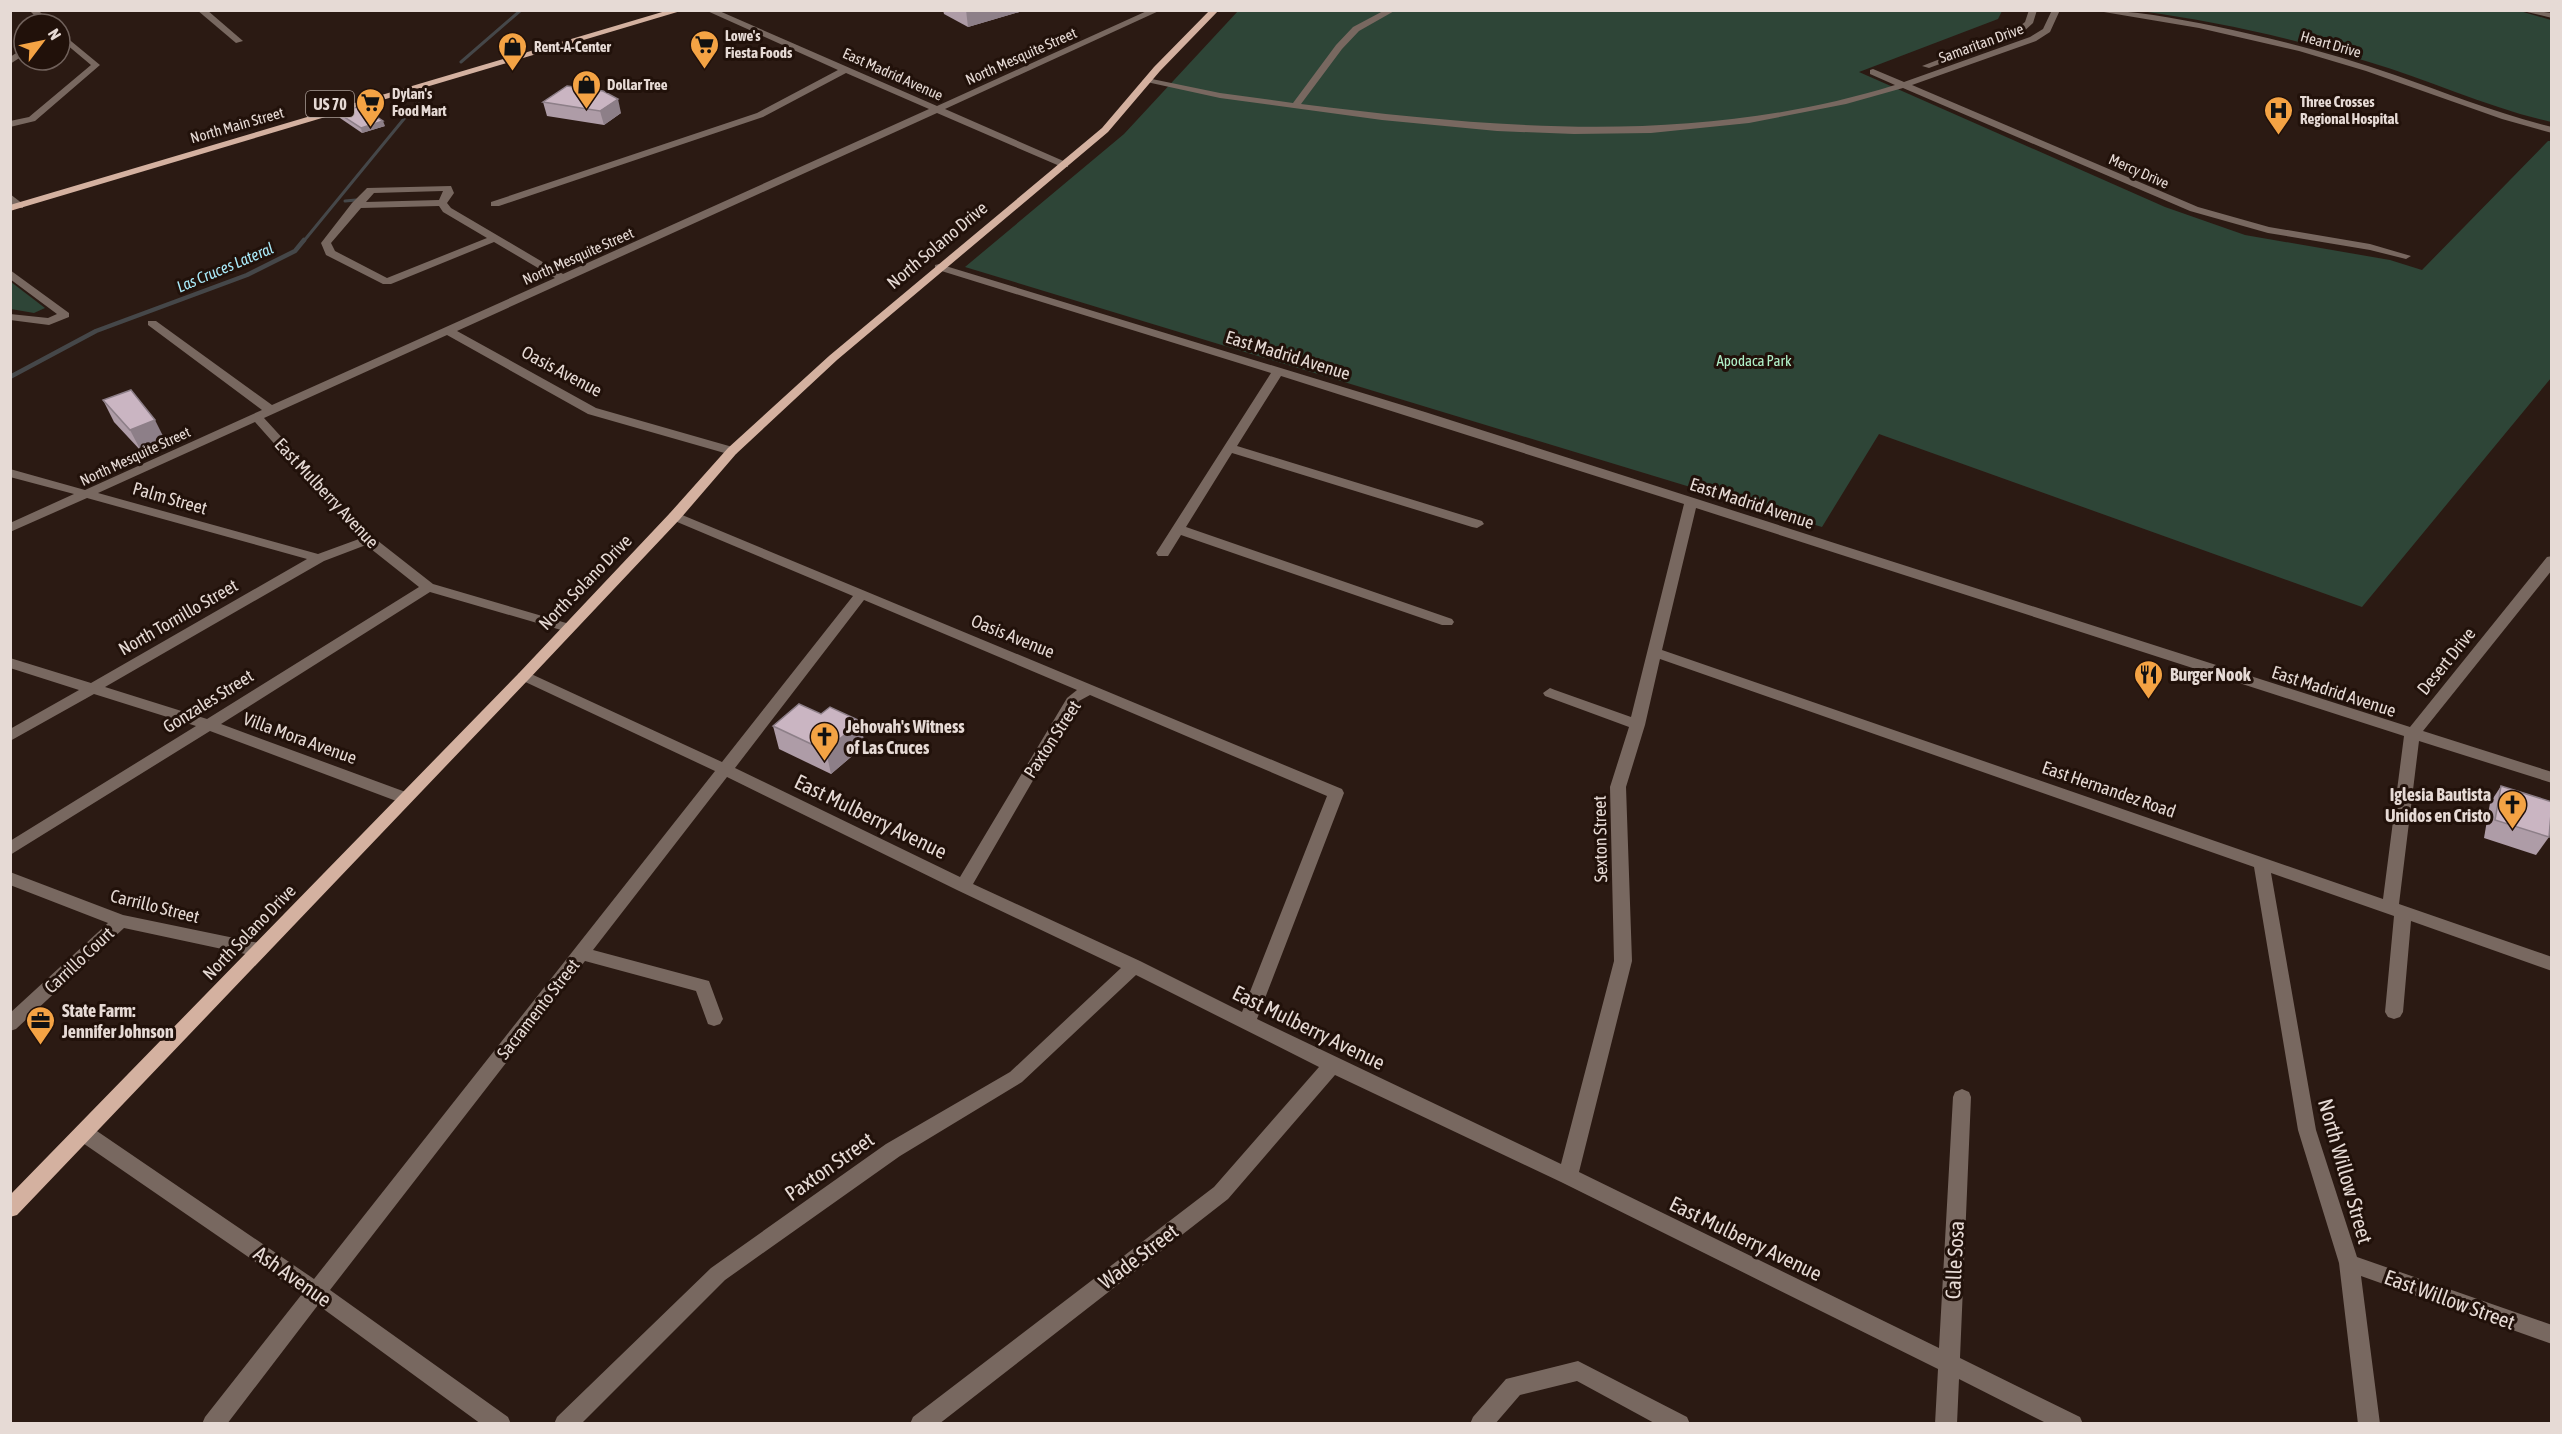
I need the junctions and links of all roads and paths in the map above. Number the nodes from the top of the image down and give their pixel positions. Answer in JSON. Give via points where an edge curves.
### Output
{"nodes":[{"id":1,"x":201,"y":10,"type":"edge"},
{"id":2,"x":650,"y":10,"type":"edge"},
{"id":3,"x":680,"y":10,"type":"edge"},
{"id":4,"x":709,"y":10,"type":"edge"},
{"id":5,"x":1157,"y":10,"type":"edge"},
{"id":6,"x":1392,"y":10,"type":"edge"},
{"id":7,"x":2033,"y":10,"type":"edge"},
{"id":8,"x":2056,"y":10,"type":"edge"},
{"id":9,"x":2096,"y":10,"type":"edge"},
{"id":10,"x":2530,"y":10,"type":"edge"},
{"id":11,"x":1211,"y":11,"type":"edge"},
{"id":12,"x":2552,"y":16,"type":"edge"},
{"id":13,"x":239,"y":42,"type":"dead end"},
{"id":14,"x":72,"y":46,"type":"edge"},
{"id":15,"x":524,"y":48,"type":"junction"},
{"id":16,"x":533,"y":54,"type":"junction"},
{"id":17,"x":1157,"y":69,"type":"junction"},
{"id":18,"x":844,"y":70,"type":"junction"},
{"id":19,"x":1873,"y":72,"type":"dead end"},
{"id":20,"x":1888,"y":79,"type":"junction"},
{"id":21,"x":1147,"y":81,"type":"junction"},
{"id":22,"x":1903,"y":85,"type":"junction"},
{"id":23,"x":1297,"y":102,"type":"junction"},
{"id":24,"x":936,"y":110,"type":"junction"},
{"id":25,"x":1732,"y":114,"type":"junction"},
{"id":26,"x":1740,"y":121,"type":"junction"},
{"id":27,"x":10,"y":124,"type":"edge"},
{"id":28,"x":1559,"y":127,"type":"junction"},
{"id":29,"x":2552,"y":130,"type":"edge"},
{"id":30,"x":1065,"y":165,"type":"junction"},
{"id":31,"x":12,"y":201,"type":"edge"},
{"id":32,"x":442,"y":203,"type":"junction"},
{"id":33,"x":495,"y":204,"type":"dead end"},
{"id":34,"x":356,"y":205,"type":"junction"},
{"id":35,"x":495,"y":238,"type":"junction"},
{"id":36,"x":2406,"y":256,"type":"dead end"},
{"id":37,"x":939,"y":267,"type":"junction"},
{"id":38,"x":10,"y":273,"type":"edge"},
{"id":39,"x":564,"y":279,"type":"junction"},
{"id":40,"x":10,"y":317,"type":"edge"},
{"id":41,"x":152,"y":323,"type":"dead end"},
{"id":42,"x":449,"y":332,"type":"junction"},
{"id":43,"x":1278,"y":371,"type":"junction"},
{"id":44,"x":270,"y":410,"type":"junction"},
{"id":45,"x":255,"y":416,"type":"junction"},
{"id":46,"x":1229,"y":448,"type":"junction"},
{"id":47,"x":732,"y":451,"type":"junction"},
{"id":48,"x":10,"y":473,"type":"edge"},
{"id":49,"x":88,"y":494,"type":"junction"},
{"id":50,"x":1691,"y":502,"type":"junction"},
{"id":51,"x":675,"y":516,"type":"junction"},
{"id":52,"x":1477,"y":524,"type":"dead end"},
{"id":53,"x":10,"y":528,"type":"edge"},
{"id":54,"x":1178,"y":529,"type":"junction"},
{"id":55,"x":368,"y":540,"type":"junction"},
{"id":56,"x":1163,"y":553,"type":"dead end"},
{"id":57,"x":319,"y":558,"type":"junction"},
{"id":58,"x":2552,"y":560,"type":"edge"},
{"id":59,"x":428,"y":587,"type":"junction"},
{"id":60,"x":862,"y":594,"type":"junction"},
{"id":61,"x":1447,"y":622,"type":"dead end"},
{"id":62,"x":568,"y":628,"type":"junction"},
{"id":63,"x":1654,"y":652,"type":"junction"},
{"id":64,"x":10,"y":663,"type":"edge"},
{"id":65,"x":524,"y":676,"type":"junction"},
{"id":66,"x":1090,"y":689,"type":"junction"},
{"id":67,"x":91,"y":690,"type":"junction"},
{"id":68,"x":1550,"y":693,"type":"dead end"},
{"id":69,"x":207,"y":724,"type":"junction"},
{"id":70,"x":1636,"y":725,"type":"junction"},
{"id":71,"x":2412,"y":735,"type":"junction"},
{"id":72,"x":10,"y":736,"type":"edge"},
{"id":73,"x":724,"y":769,"type":"junction"},
{"id":74,"x":2552,"y":778,"type":"edge"},
{"id":75,"x":405,"y":798,"type":"junction"},
{"id":76,"x":10,"y":849,"type":"edge"},
{"id":77,"x":2261,"y":861,"type":"junction"},
{"id":78,"x":10,"y":878,"type":"edge"},
{"id":79,"x":963,"y":886,"type":"junction"},
{"id":80,"x":2396,"y":910,"type":"junction"},
{"id":81,"x":121,"y":921,"type":"junction"},
{"id":82,"x":259,"y":950,"type":"junction"},
{"id":83,"x":582,"y":954,"type":"junction"},
{"id":84,"x":2552,"y":964,"type":"edge"},
{"id":85,"x":1134,"y":966,"type":"junction"},
{"id":86,"x":2394,"y":1012,"type":"dead end"},
{"id":87,"x":714,"y":1019,"type":"dead end"},
{"id":88,"x":1247,"y":1022,"type":"junction"},
{"id":89,"x":10,"y":1024,"type":"edge"},
{"id":90,"x":1332,"y":1065,"type":"junction"},
{"id":91,"x":1962,"y":1098,"type":"dead end"},
{"id":92,"x":84,"y":1133,"type":"junction"},
{"id":93,"x":1568,"y":1176,"type":"junction"},
{"id":94,"x":10,"y":1209,"type":"edge"},
{"id":95,"x":2349,"y":1263,"type":"junction"},
{"id":96,"x":315,"y":1291,"type":"junction"},
{"id":97,"x":2552,"y":1335,"type":"edge"},
{"id":98,"x":1948,"y":1362,"type":"junction"},
{"id":99,"x":213,"y":1424,"type":"edge"},
{"id":100,"x":500,"y":1424,"type":"edge"},
{"id":101,"x":565,"y":1424,"type":"edge"},
{"id":102,"x":921,"y":1424,"type":"edge"},
{"id":103,"x":1481,"y":1424,"type":"edge"},
{"id":104,"x":1679,"y":1424,"type":"edge"},
{"id":105,"x":1947,"y":1424,"type":"edge"},
{"id":106,"x":2072,"y":1424,"type":"edge"},
{"id":107,"x":2369,"y":1424,"type":"edge"}],
"edges":[{"from":1,"to":13,"type":"street"},
{"from":2,"to":15,"type":"main road","name":"North Main Street","number":"US 70"},
{"from":3,"to":16,"type":"main road","name":"North Main Street","number":"US 70"},
{"from":4,"to":18,"type":"street","name":"East Madrid Avenue"},
{"from":5,"to":24,"type":"street","name":"North Mesquite Street"},
{"from":6,"to":23,"type":"street","via":[[1356,29]]},
{"from":7,"to":20,"type":"street","name":"Samaritan Drive","via":[[2029,23],[2018,32]]},
{"from":8,"to":22,"type":"street","name":"Samaritan Drive","via":[[2047,30],[2033,39]]},
{"from":9,"to":29,"type":"street","name":"Heart Drive","via":[[2290,46]]},
{"from":10,"to":12,"type":"street"},
{"from":11,"to":17,"type":"main road","name":"North Solano Drive"},
{"from":14,"to":27,"type":"street","via":[[96,65],[32,119]]},
{"from":15,"to":16,"type":"main road"},
{"from":15,"to":31,"type":"main road","name":"North Main Street","number":"US 70"},
{"from":16,"to":31,"type":"main road","name":"North Main Street","number":"US 70"},
{"from":17,"to":21,"type":"main road","name":"North Solano Drive"},
{"from":17,"to":23,"type":"street","via":[[1186,81]]},
{"from":18,"to":24,"type":"street","name":"East Madrid Avenue"},
{"from":18,"to":33,"type":"street","via":[[760,115]]},
{"from":19,"to":20,"type":"street","name":"Mercy Drive"},
{"from":20,"to":22,"type":"street","name":"Mercy Drive"},
{"from":20,"to":25,"type":"street","name":"Samaritan Drive","via":[[1773,109]]},
{"from":21,"to":23,"type":"street","via":[[1209,94]]},
{"from":21,"to":30,"type":"main road","name":"North Solano Drive","via":[[1105,130]]},
{"from":22,"to":26,"type":"street","name":"Samaritan Drive"},
{"from":22,"to":36,"type":"street","name":"Mercy Drive","via":[[2193,209],[2268,230]]},
{"from":23,"to":28,"type":"street","via":[[1461,126]]},
{"from":24,"to":30,"type":"street","name":"East Madrid Avenue"},
{"from":24,"to":39,"type":"street","name":"North Mesquite Street"},
{"from":25,"to":26,"type":"street"},
{"from":25,"to":28,"type":"street","name":"Samaritan Drive"},
{"from":26,"to":28,"type":"street","name":"Samaritan Drive","via":[[1651,130]]},
{"from":30,"to":37,"type":"main road","name":"North Solano Drive"},
{"from":32,"to":34,"type":"street"},
{"from":32,"to":34,"type":"street","via":[[449,193],[447,188],[376,189],[367,192]]},
{"from":32,"to":35,"type":"street","via":[[447,210]]},
{"from":34,"to":35,"type":"street","via":[[327,243],[327,250],[387,282]]},
{"from":35,"to":39,"type":"street"},
{"from":37,"to":43,"type":"street","name":"East Madrid Avenue"},
{"from":37,"to":47,"type":"main road","name":"North Solano Drive"},
{"from":38,"to":40,"type":"street","via":[[65,315],[49,322]]},
{"from":39,"to":42,"type":"street","name":"North Mesquite Street"},
{"from":41,"to":44,"type":"street"},
{"from":42,"to":44,"type":"street","name":"North Mesquite Street"},
{"from":42,"to":47,"type":"street","name":"Oasis Avenue","via":[[592,411]]},
{"from":43,"to":46,"type":"street"},
{"from":43,"to":50,"type":"street","name":"East Madrid Avenue"},
{"from":44,"to":45,"type":"street","name":"North Mesquite Street"},
{"from":45,"to":49,"type":"street","name":"North Mesquite Street"},
{"from":45,"to":55,"type":"street","name":"East Mulberry Avenue"},
{"from":46,"to":52,"type":"street"},
{"from":46,"to":54,"type":"street"},
{"from":47,"to":51,"type":"main road","name":"North Solano Drive"},
{"from":48,"to":49,"type":"street","name":"Palm Street"},
{"from":49,"to":53,"type":"street","name":"North Mesquite Street"},
{"from":49,"to":57,"type":"street","name":"Palm Street"},
{"from":50,"to":63,"type":"street","name":"Sexton Street"},
{"from":50,"to":71,"type":"street","name":"East Madrid Avenue"},
{"from":51,"to":60,"type":"street","name":"Oasis Avenue"},
{"from":51,"to":62,"type":"main road","name":"North Solano Drive"},
{"from":54,"to":56,"type":"street"},
{"from":54,"to":61,"type":"street"},
{"from":55,"to":57,"type":"street","name":"North Tornillo Street"},
{"from":55,"to":59,"type":"street","name":"East Mulberry Avenue"},
{"from":57,"to":67,"type":"street","name":"North Tornillo Street"},
{"from":58,"to":71,"type":"street","name":"Desert Drive"},
{"from":59,"to":62,"type":"street","name":"East Mulberry Avenue"},
{"from":59,"to":69,"type":"street","name":"Gonzales Street"},
{"from":60,"to":66,"type":"street","name":"Oasis Avenue"},
{"from":60,"to":73,"type":"street","name":"Sacramento Street"},
{"from":62,"to":65,"type":"main road","name":"North Solano Drive"},
{"from":63,"to":70,"type":"street","name":"Sexton Street"},
{"from":63,"to":77,"type":"street","name":"East Hernandez Road"},
{"from":64,"to":67,"type":"street","name":"Villa Mora Avenue"},
{"from":65,"to":73,"type":"street","name":"East Mulberry Avenue"},
{"from":65,"to":75,"type":"main road","name":"North Solano Drive"},
{"from":66,"to":79,"type":"street","name":"Paxton Street","via":[[1074,698]]},
{"from":66,"to":88,"type":"street","name":"Oasis Avenue","via":[[1336,793]]},
{"from":67,"to":69,"type":"street","name":"Villa Mora Avenue"},
{"from":67,"to":72,"type":"street","name":"North Tornillo Street"},
{"from":68,"to":70,"type":"street"},
{"from":69,"to":75,"type":"street","name":"Villa Mora Avenue"},
{"from":69,"to":76,"type":"street","name":"Gonzales Street"},
{"from":70,"to":93,"type":"street","name":"Sexton Street","via":[[1618,787],[1623,961]]},
{"from":71,"to":74,"type":"street","name":"East Madrid Avenue"},
{"from":71,"to":80,"type":"street"},
{"from":73,"to":79,"type":"street","name":"East Mulberry Avenue"},
{"from":73,"to":83,"type":"street","name":"Sacramento Street"},
{"from":75,"to":82,"type":"main road","name":"North Solano Drive"},
{"from":77,"to":80,"type":"street","name":"East Hernandez Road"},
{"from":77,"to":95,"type":"street","name":"North Willow Street","via":[[2307,1130]]},
{"from":78,"to":81,"type":"street","name":"Carrillo Street"},
{"from":79,"to":85,"type":"street","name":"East Mulberry Avenue"},
{"from":80,"to":84,"type":"street","name":"East Hernandez Road"},
{"from":80,"to":86,"type":"street"},
{"from":81,"to":82,"type":"street","name":"Carrillo Street"},
{"from":81,"to":89,"type":"street","name":"Carrillo Court"},
{"from":82,"to":92,"type":"main road","name":"North Solano Drive"},
{"from":83,"to":87,"type":"street","via":[[703,986]]},
{"from":83,"to":96,"type":"street","name":"Sacramento Street"},
{"from":85,"to":88,"type":"street","name":"East Mulberry Avenue"},
{"from":85,"to":101,"type":"street","name":"Paxton Street","via":[[1016,1077],[893,1150],[718,1274]]},
{"from":88,"to":90,"type":"street","name":"East Mulberry Avenue"},
{"from":90,"to":93,"type":"street","name":"East Mulberry Avenue"},
{"from":90,"to":102,"type":"street","name":"Wade Street","via":[[1221,1193]]},
{"from":91,"to":98,"type":"street","name":"Calle Sosa"},
{"from":92,"to":94,"type":"main road","name":"North Solano Drive"},
{"from":92,"to":96,"type":"street","name":"Ash Avenue"},
{"from":93,"to":98,"type":"street","name":"East Mulberry Avenue"},
{"from":95,"to":97,"type":"street","name":"East Willow Street"},
{"from":95,"to":107,"type":"street","name":"North Willow Street"},
{"from":96,"to":99,"type":"street","name":"Sacramento Street"},
{"from":96,"to":100,"type":"street","name":"Ash Avenue"},
{"from":98,"to":105,"type":"street","name":"Calle Sosa"},
{"from":98,"to":106,"type":"street","name":"East Mulberry Avenue"},
{"from":103,"to":104,"type":"street","via":[[1514,1386],[1578,1371]]}]}
